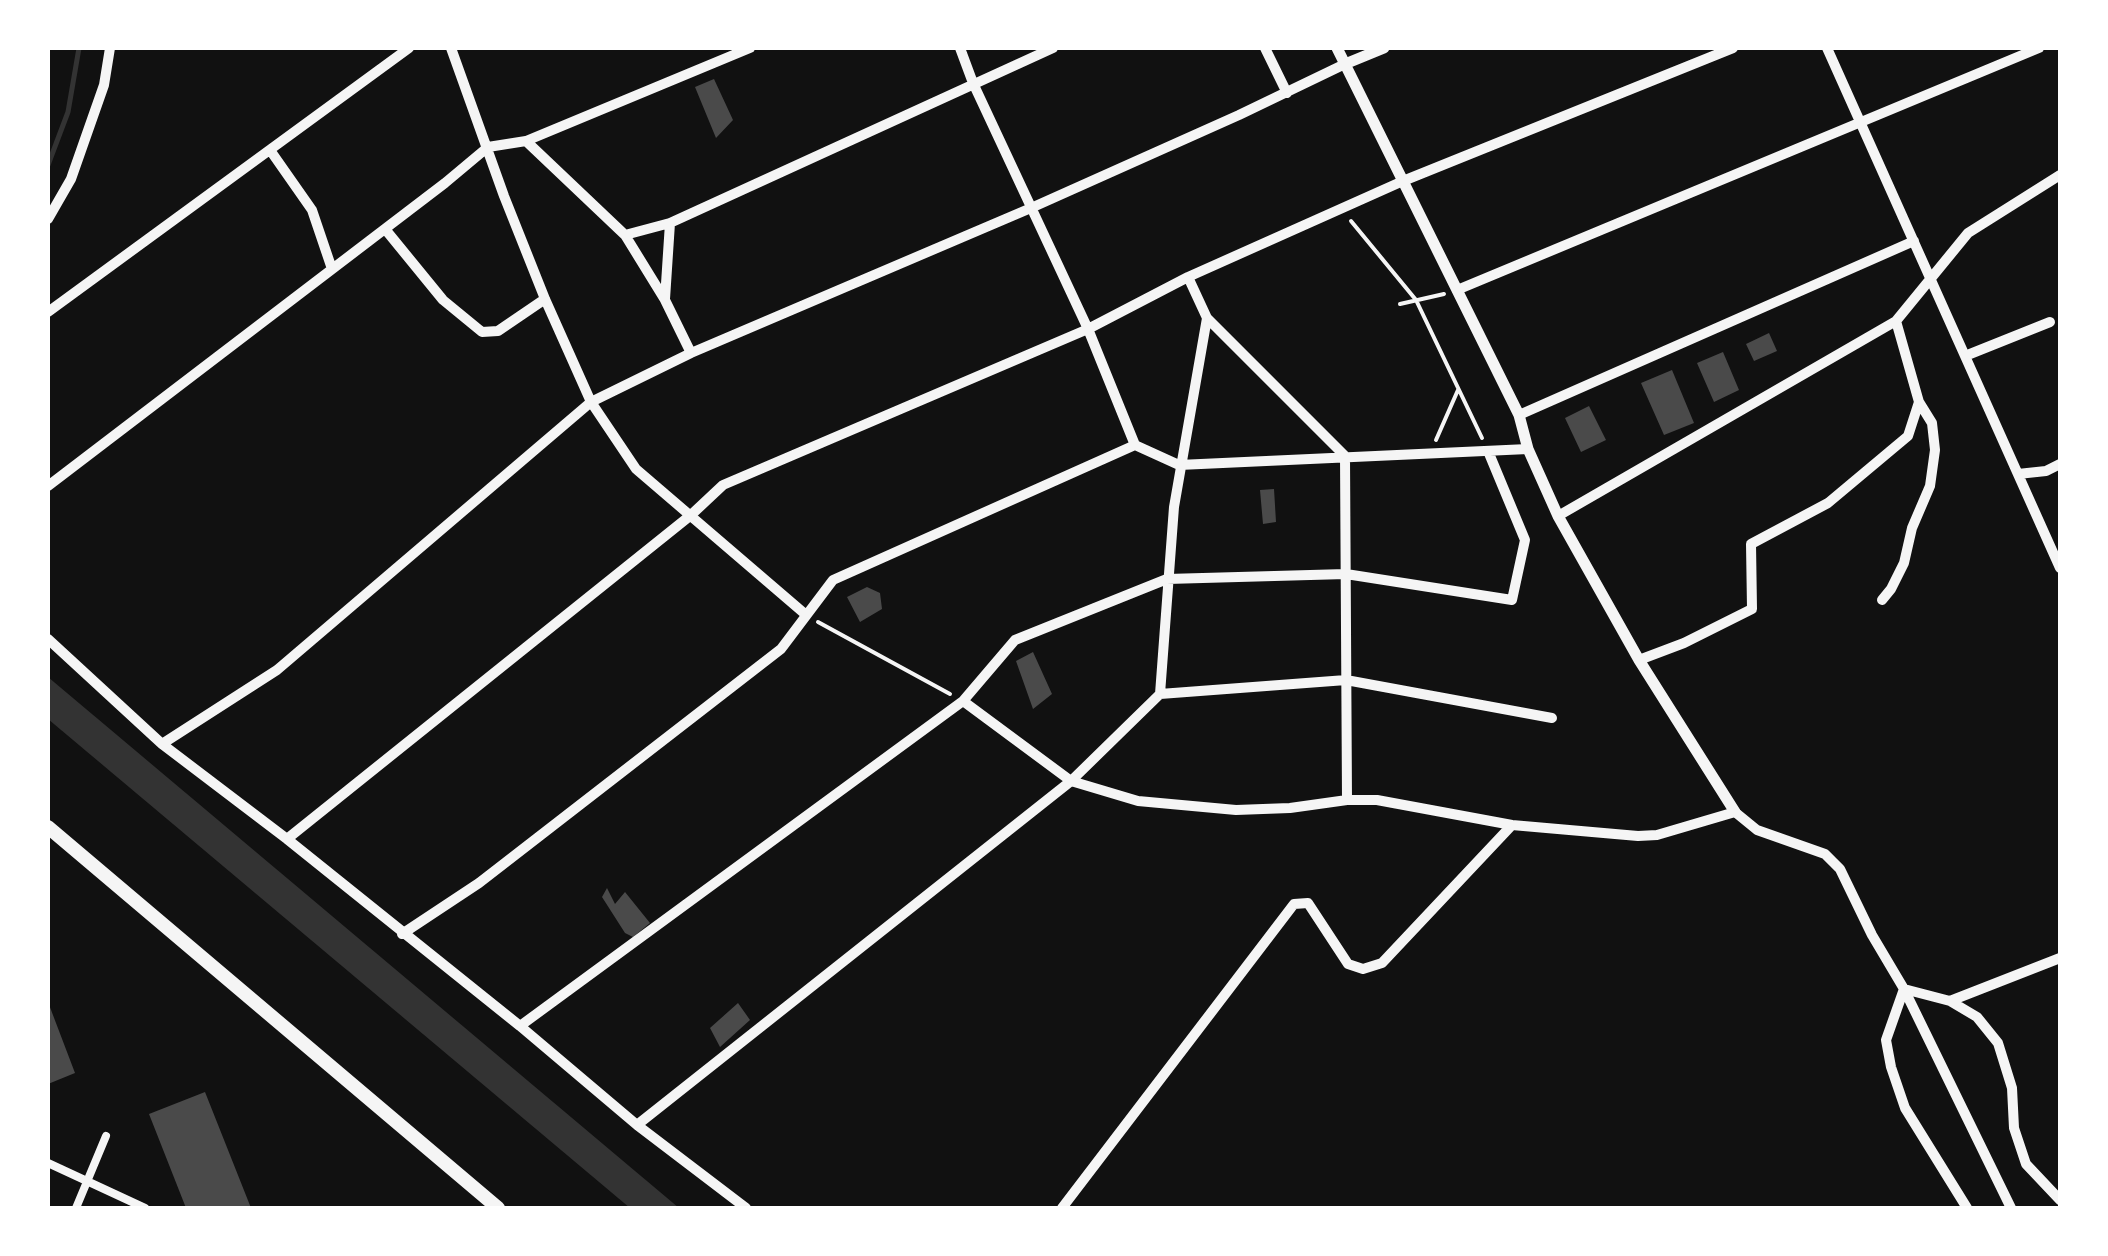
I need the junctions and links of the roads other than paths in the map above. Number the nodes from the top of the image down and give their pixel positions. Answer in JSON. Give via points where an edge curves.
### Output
{"nodes":[{"id":1,"x":110,"y":48,"type":"edge"},
{"id":2,"x":409,"y":48,"type":"edge"},
{"id":3,"x":451,"y":48,"type":"edge"},
{"id":4,"x":750,"y":48,"type":"edge"},
{"id":5,"x":960,"y":48,"type":"edge"},
{"id":6,"x":1053,"y":48,"type":"edge"},
{"id":7,"x":1265,"y":48,"type":"edge"},
{"id":8,"x":1337,"y":48,"type":"edge"},
{"id":9,"x":1384,"y":48,"type":"edge"},
{"id":10,"x":1733,"y":48,"type":"edge"},
{"id":11,"x":1828,"y":48,"type":"edge"},
{"id":12,"x":2038,"y":48,"type":"edge"},
{"id":13,"x":1345,"y":64,"type":"junction"},
{"id":14,"x":974,"y":83,"type":"junction"},
{"id":15,"x":1287,"y":93,"type":"junction"},
{"id":16,"x":1860,"y":122,"type":"junction"},
{"id":17,"x":526,"y":141,"type":"junction"},
{"id":18,"x":488,"y":146,"type":"junction"},
{"id":19,"x":270,"y":150,"type":"junction"},
{"id":20,"x":2060,"y":175,"type":"edge"},
{"id":21,"x":1404,"y":181,"type":"junction"},
{"id":22,"x":1031,"y":208,"type":"junction"},
{"id":23,"x":48,"y":219,"type":"edge"},
{"id":24,"x":670,"y":223,"type":"junction"},
{"id":25,"x":385,"y":228,"type":"junction"},
{"id":26,"x":626,"y":234,"type":"junction"},
{"id":27,"x":1914,"y":241,"type":"junction"},
{"id":28,"x":332,"y":269,"type":"junction"},
{"id":29,"x":1188,"y":277,"type":"junction"},
{"id":30,"x":1932,"y":280,"type":"junction"},
{"id":31,"x":1457,"y":290,"type":"junction"},
{"id":32,"x":545,"y":299,"type":"junction"},
{"id":33,"x":665,"y":300,"type":"junction"},
{"id":34,"x":48,"y":312,"type":"edge"},
{"id":35,"x":1207,"y":318,"type":"junction"},
{"id":36,"x":1896,"y":321,"type":"junction"},
{"id":37,"x":2050,"y":322,"type":"dead end"},
{"id":38,"x":1088,"y":329,"type":"junction"},
{"id":39,"x":691,"y":353,"type":"junction"},
{"id":40,"x":1965,"y":356,"type":"junction"},
{"id":41,"x":591,"y":402,"type":"junction"},
{"id":42,"x":1919,"y":402,"type":"junction"},
{"id":43,"x":1518,"y":415,"type":"junction"},
{"id":44,"x":1135,"y":445,"type":"junction"},
{"id":45,"x":1528,"y":449,"type":"junction"},
{"id":46,"x":1488,"y":451,"type":"junction"},
{"id":47,"x":1345,"y":456,"type":"junction"},
{"id":48,"x":1179,"y":464,"type":"junction"},
{"id":49,"x":2060,"y":464,"type":"edge"},
{"id":50,"x":2018,"y":474,"type":"junction"},
{"id":51,"x":48,"y":486,"type":"edge"},
{"id":52,"x":691,"y":515,"type":"junction"},
{"id":53,"x":1558,"y":516,"type":"junction"},
{"id":54,"x":2060,"y":568,"type":"edge"},
{"id":55,"x":1346,"y":574,"type":"junction"},
{"id":56,"x":1167,"y":579,"type":"junction"},
{"id":57,"x":1882,"y":600,"type":"dead end"},
{"id":58,"x":805,"y":614,"type":"junction"},
{"id":59,"x":48,"y":639,"type":"edge"},
{"id":60,"x":1639,"y":660,"type":"junction"},
{"id":61,"x":1346,"y":680,"type":"junction"},
{"id":62,"x":1160,"y":694,"type":"junction"},
{"id":63,"x":963,"y":701,"type":"junction"},
{"id":64,"x":1552,"y":718,"type":"dead end"},
{"id":65,"x":162,"y":744,"type":"junction"},
{"id":66,"x":1071,"y":781,"type":"junction"},
{"id":67,"x":1346,"y":800,"type":"junction"},
{"id":68,"x":1735,"y":812,"type":"junction"},
{"id":69,"x":1512,"y":825,"type":"junction"},
{"id":70,"x":48,"y":827,"type":"edge"},
{"id":71,"x":287,"y":839,"type":"junction"},
{"id":72,"x":402,"y":934,"type":"junction"},
{"id":73,"x":2060,"y":958,"type":"edge"},
{"id":74,"x":1904,"y":990,"type":"junction"},
{"id":75,"x":1950,"y":1001,"type":"junction"},
{"id":76,"x":520,"y":1026,"type":"junction"},
{"id":77,"x":637,"y":1125,"type":"junction"},
{"id":78,"x":106,"y":1136,"type":"dead end"},
{"id":79,"x":48,"y":1163,"type":"edge"},
{"id":80,"x":87,"y":1181,"type":"junction"},
{"id":81,"x":2060,"y":1200,"type":"edge"},
{"id":82,"x":76,"y":1208,"type":"edge"},
{"id":83,"x":146,"y":1208,"type":"edge"},
{"id":84,"x":498,"y":1208,"type":"edge"},
{"id":85,"x":746,"y":1208,"type":"edge"},
{"id":86,"x":1062,"y":1208,"type":"edge"},
{"id":87,"x":1966,"y":1208,"type":"edge"},
{"id":88,"x":2012,"y":1208,"type":"edge"}],
"edges":[{"from":1,"to":23,"type":"street","via":[[84,141]]},
{"from":2,"to":19,"type":"street"},
{"from":3,"to":18,"type":"street"},
{"from":4,"to":17,"type":"street"},
{"from":5,"to":14,"type":"street"},
{"from":6,"to":14,"type":"street"},
{"from":7,"to":15,"type":"street"},
{"from":8,"to":13,"type":"street"},
{"from":9,"to":13,"type":"street"},
{"from":10,"to":21,"type":"street"},
{"from":11,"to":16,"type":"street"},
{"from":12,"to":16,"type":"street"},
{"from":13,"to":15,"type":"street"},
{"from":13,"to":21,"type":"street"},
{"from":14,"to":22,"type":"street"},
{"from":14,"to":24,"type":"street"},
{"from":15,"to":22,"type":"street"},
{"from":16,"to":27,"type":"street"},
{"from":16,"to":31,"type":"street"},
{"from":17,"to":18,"type":"street"},
{"from":17,"to":26,"type":"street"},
{"from":18,"to":25,"type":"street"},
{"from":18,"to":32,"type":"street"},
{"from":19,"to":28,"type":"street","via":[[312,210]]},
{"from":19,"to":34,"type":"street"},
{"from":20,"to":30,"type":"street","via":[[1968,233]]},
{"from":21,"to":29,"type":"street"},
{"from":21,"to":31,"type":"street"},
{"from":22,"to":38,"type":"street"},
{"from":22,"to":39,"type":"street"},
{"from":24,"to":26,"type":"street"},
{"from":24,"to":33,"type":"street"},
{"from":25,"to":28,"type":"street"},
{"from":25,"to":32,"type":"street","via":[[443,300],[482,332],[498,331]]},
{"from":26,"to":33,"type":"street"},
{"from":27,"to":30,"type":"street"},
{"from":27,"to":43,"type":"street"},
{"from":28,"to":51,"type":"street"},
{"from":29,"to":35,"type":"street"},
{"from":29,"to":38,"type":"street"},
{"from":30,"to":36,"type":"street"},
{"from":30,"to":40,"type":"street"},
{"from":31,"to":43,"type":"street"},
{"from":32,"to":41,"type":"street"},
{"from":33,"to":39,"type":"street"},
{"from":35,"to":47,"type":"street"},
{"from":35,"to":48,"type":"street"},
{"from":36,"to":42,"type":"street"},
{"from":36,"to":53,"type":"street"},
{"from":37,"to":40,"type":"street"},
{"from":38,"to":44,"type":"street"},
{"from":38,"to":52,"type":"street","via":[[723,485]]},
{"from":39,"to":41,"type":"street"},
{"from":40,"to":50,"type":"street"},
{"from":41,"to":52,"type":"street","via":[[636,468]]},
{"from":41,"to":65,"type":"street","via":[[277,670]]},
{"from":42,"to":57,"type":"street","via":[[1932,423],[1930,486],[1904,563]]},
{"from":42,"to":60,"type":"street","via":[[1908,436],[1882,458],[1828,502],[1751,544],[1752,609]]},
{"from":43,"to":45,"type":"street"},
{"from":44,"to":48,"type":"street"},
{"from":44,"to":58,"type":"street","via":[[833,580]]},
{"from":45,"to":46,"type":"street"},
{"from":45,"to":53,"type":"street"},
{"from":46,"to":47,"type":"street"},
{"from":46,"to":55,"type":"street","via":[[1525,540],[1512,600]]},
{"from":47,"to":48,"type":"street"},
{"from":47,"to":55,"type":"street"},
{"from":48,"to":56,"type":"street"},
{"from":49,"to":50,"type":"street"},
{"from":50,"to":54,"type":"street"},
{"from":52,"to":58,"type":"street"},
{"from":52,"to":71,"type":"street"},
{"from":53,"to":60,"type":"street"},
{"from":55,"to":56,"type":"street"},
{"from":55,"to":61,"type":"street"},
{"from":56,"to":62,"type":"street"},
{"from":56,"to":63,"type":"street","via":[[1015,640]]},
{"from":58,"to":72,"type":"street","via":[[781,649],[479,883]]},
{"from":59,"to":65,"type":"street"},
{"from":60,"to":68,"type":"street"},
{"from":61,"to":62,"type":"street"},
{"from":61,"to":64,"type":"street"},
{"from":61,"to":67,"type":"street"},
{"from":62,"to":66,"type":"street"},
{"from":63,"to":66,"type":"street"},
{"from":63,"to":76,"type":"street"},
{"from":65,"to":71,"type":"street"},
{"from":66,"to":67,"type":"street","via":[[1138,800],[1236,810]]},
{"from":66,"to":77,"type":"street"},
{"from":67,"to":69,"type":"street"},
{"from":68,"to":69,"type":"street","via":[[1657,835]]},
{"from":68,"to":74,"type":"street","via":[[1757,830],[1825,854],[1840,869]]},
{"from":69,"to":86,"type":"street","via":[[1382,962],[1363,969],[1348,964],[1308,904],[1294,904]]},
{"from":70,"to":84,"type":"main road"},
{"from":71,"to":72,"type":"street"},
{"from":72,"to":76,"type":"street"},
{"from":73,"to":75,"type":"street"},
{"from":74,"to":75,"type":"street"},
{"from":74,"to":87,"type":"street","via":[[1886,1040],[1891,1067],[1905,1108]]},
{"from":74,"to":88,"type":"street"},
{"from":75,"to":81,"type":"street","via":[[1977,1016],[1998,1044],[2026,1164]]},
{"from":76,"to":77,"type":"street"},
{"from":77,"to":85,"type":"street"},
{"from":78,"to":80,"type":"street"},
{"from":79,"to":80,"type":"street"},
{"from":80,"to":82,"type":"street"},
{"from":80,"to":83,"type":"street"}]}
